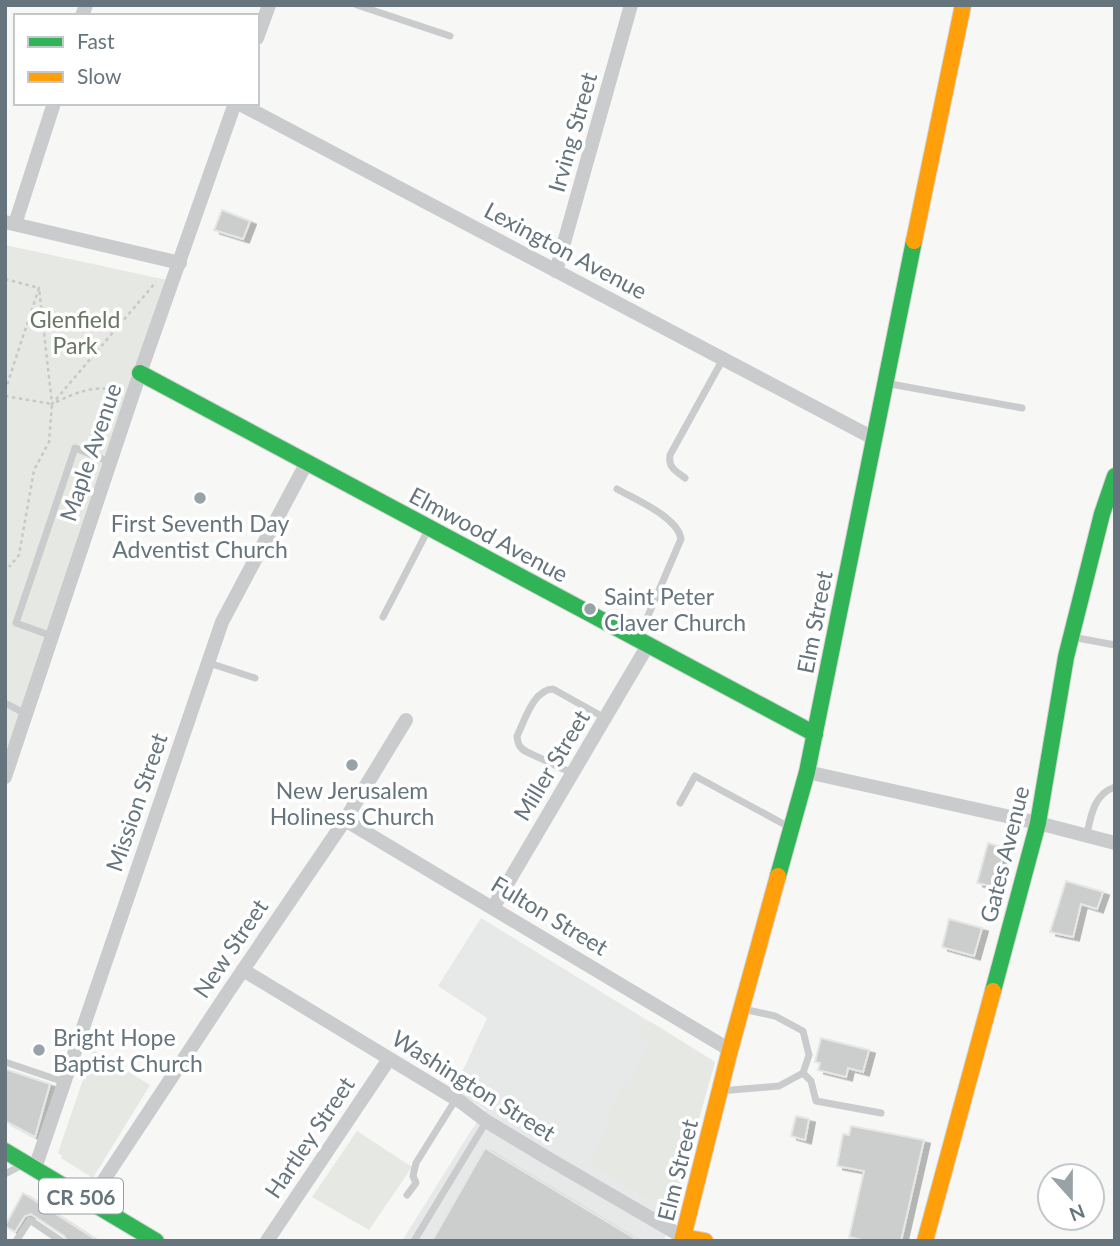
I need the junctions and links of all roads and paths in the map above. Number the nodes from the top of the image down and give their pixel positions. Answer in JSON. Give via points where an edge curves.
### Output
{"nodes":[{"id":1,"x":269,"y":5,"type":"edge"},
{"id":2,"x":357,"y":5,"type":"edge"},
{"id":3,"x":631,"y":5,"type":"edge"},
{"id":4,"x":963,"y":5,"type":"edge"},
{"id":5,"x":259,"y":32,"type":"edge"},
{"id":6,"x":450,"y":36,"type":"dead end"},
{"id":7,"x":53,"y":105,"type":"edge"},
{"id":8,"x":235,"y":105,"type":"edge"},
{"id":9,"x":240,"y":105,"type":"edge"},
{"id":10,"x":10,"y":223,"type":"edge"},
{"id":11,"x":180,"y":263,"type":"junction"},
{"id":12,"x":556,"y":271,"type":"junction"},
{"id":13,"x":5,"y":279,"type":"edge"},
{"id":14,"x":158,"y":279,"type":"dead end"},
{"id":15,"x":39,"y":288,"type":"junction"},
{"id":16,"x":723,"y":359,"type":"junction"},
{"id":17,"x":141,"y":373,"type":"junction"},
{"id":18,"x":884,"y":383,"type":"junction"},
{"id":19,"x":5,"y":391,"type":"edge"},
{"id":20,"x":120,"y":391,"type":"dead end"},
{"id":21,"x":5,"y":396,"type":"edge"},
{"id":22,"x":52,"y":404,"type":"junction"},
{"id":23,"x":1022,"y":408,"type":"dead end"},
{"id":24,"x":873,"y":438,"type":"junction"},
{"id":25,"x":111,"y":462,"type":"junction"},
{"id":26,"x":307,"y":462,"type":"junction"},
{"id":27,"x":1115,"y":476,"type":"edge"},
{"id":28,"x":685,"y":478,"type":"dead end"},
{"id":29,"x":617,"y":489,"type":"dead end"},
{"id":30,"x":429,"y":528,"type":"junction"},
{"id":31,"x":9,"y":567,"type":"dead end"},
{"id":32,"x":383,"y":617,"type":"dead end"},
{"id":33,"x":52,"y":636,"type":"junction"},
{"id":34,"x":1071,"y":637,"type":"junction"},
{"id":35,"x":643,"y":642,"type":"junction"},
{"id":36,"x":1115,"y":645,"type":"edge"},
{"id":37,"x":208,"y":662,"type":"junction"},
{"id":38,"x":255,"y":678,"type":"dead end"},
{"id":39,"x":5,"y":703,"type":"edge"},
{"id":40,"x":26,"y":714,"type":"junction"},
{"id":41,"x":605,"y":718,"type":"junction"},
{"id":42,"x":406,"y":720,"type":"dead end"},
{"id":43,"x":815,"y":734,"type":"junction"},
{"id":44,"x":9,"y":753,"type":"edge"},
{"id":45,"x":807,"y":772,"type":"junction"},
{"id":46,"x":572,"y":773,"type":"junction"},
{"id":47,"x":5,"y":776,"type":"edge"},
{"id":48,"x":1115,"y":787,"type":"edge"},
{"id":49,"x":680,"y":803,"type":"dead end"},
{"id":50,"x":345,"y":820,"type":"junction"},
{"id":51,"x":1038,"y":823,"type":"junction"},
{"id":52,"x":792,"y":828,"type":"junction"},
{"id":53,"x":1087,"y":834,"type":"junction"},
{"id":54,"x":1115,"y":843,"type":"edge"},
{"id":55,"x":493,"y":908,"type":"junction"},
{"id":56,"x":243,"y":970,"type":"junction"},
{"id":57,"x":742,"y":1009,"type":"junction"},
{"id":58,"x":730,"y":1050,"type":"junction"},
{"id":59,"x":389,"y":1059,"type":"junction"},
{"id":60,"x":5,"y":1062,"type":"edge"},
{"id":61,"x":803,"y":1073,"type":"junction"},
{"id":62,"x":64,"y":1082,"type":"junction"},
{"id":63,"x":720,"y":1091,"type":"junction"},
{"id":64,"x":456,"y":1099,"type":"junction"},
{"id":65,"x":881,"y":1113,"type":"dead end"},
{"id":66,"x":486,"y":1121,"type":"junction"},
{"id":67,"x":5,"y":1152,"type":"edge"},
{"id":68,"x":30,"y":1165,"type":"junction"},
{"id":69,"x":5,"y":1174,"type":"edge"},
{"id":70,"x":407,"y":1195,"type":"dead end"},
{"id":71,"x":90,"y":1201,"type":"junction"},
{"id":72,"x":683,"y":1239,"type":"edge"},
{"id":73,"x":16,"y":1241,"type":"edge"},
{"id":74,"x":61,"y":1241,"type":"edge"},
{"id":75,"x":156,"y":1241,"type":"edge"},
{"id":76,"x":267,"y":1241,"type":"edge"},
{"id":77,"x":414,"y":1241,"type":"edge"},
{"id":78,"x":705,"y":1241,"type":"edge"},
{"id":79,"x":925,"y":1241,"type":"edge"}],
"edges":[{"from":1,"to":5,"type":"street"},
{"from":2,"to":6,"type":"lane"},
{"from":3,"to":12,"type":"street","name":"Irving Street"},
{"from":4,"to":18,"type":"street","name":"Elm Street"},
{"from":7,"to":10,"type":"street"},
{"from":8,"to":11,"type":"street","name":"Maple Avenue"},
{"from":9,"to":12,"type":"street","name":"Lexington Avenue"},
{"from":10,"to":11,"type":"street"},
{"from":11,"to":17,"type":"street","name":"Maple Avenue"},
{"from":12,"to":16,"type":"street","name":"Lexington Avenue"},
{"from":13,"to":15,"type":"path"},
{"from":14,"to":22,"type":"path"},
{"from":15,"to":19,"type":"path"},
{"from":15,"to":22,"type":"path"},
{"from":16,"to":24,"type":"street","name":"Lexington Avenue"},
{"from":16,"to":28,"type":"lane","via":[[670,456],[672,468]]},
{"from":17,"to":25,"type":"street","name":"Maple Avenue"},
{"from":17,"to":26,"type":"street","name":"Elmwood Avenue"},
{"from":18,"to":23,"type":"lane"},
{"from":18,"to":24,"type":"street","name":"Elm Street"},
{"from":20,"to":22,"type":"path","via":[[86,388]]},
{"from":21,"to":22,"type":"path"},
{"from":22,"to":31,"type":"path","via":[[49,442],[34,470],[19,555]]},
{"from":24,"to":43,"type":"street","name":"Elm Street"},
{"from":25,"to":33,"type":"street","name":"Maple Avenue"},
{"from":25,"to":33,"type":"lane","via":[[75,449],[16,623]]},
{"from":26,"to":30,"type":"street","name":"Elmwood Avenue"},
{"from":26,"to":37,"type":"street","name":"Mission Street","via":[[222,622]]},
{"from":27,"to":34,"type":"street","name":"Gates Avenue"},
{"from":29,"to":35,"type":"lane","via":[[680,530],[681,539]]},
{"from":30,"to":32,"type":"lane"},
{"from":30,"to":35,"type":"street","name":"Elmwood Avenue"},
{"from":33,"to":40,"type":"street","name":"Maple Avenue"},
{"from":34,"to":36,"type":"lane"},
{"from":34,"to":51,"type":"street","name":"Gates Avenue"},
{"from":35,"to":41,"type":"street","name":"Miller Street"},
{"from":35,"to":43,"type":"street","name":"Elmwood Avenue"},
{"from":37,"to":38,"type":"lane"},
{"from":37,"to":62,"type":"street","name":"Mission Street"},
{"from":39,"to":40,"type":"lane"},
{"from":40,"to":44,"type":"street","name":"Maple Avenue"},
{"from":41,"to":46,"type":"street","name":"Miller Street"},
{"from":41,"to":46,"type":"lane","via":[[553,689],[538,695],[517,736],[520,748]]},
{"from":42,"to":50,"type":"street","name":"New Street"},
{"from":43,"to":45,"type":"street","name":"Elm Street"},
{"from":44,"to":47,"type":"street","name":"Maple Avenue"},
{"from":45,"to":51,"type":"street"},
{"from":45,"to":52,"type":"street","name":"Elm Street"},
{"from":46,"to":55,"type":"street","name":"Miller Street"},
{"from":48,"to":53,"type":"lane","via":[[1105,790],[1092,808]]},
{"from":49,"to":52,"type":"lane","via":[[695,776]]},
{"from":50,"to":55,"type":"street","name":"Fulton Street"},
{"from":50,"to":56,"type":"street","name":"New Street"},
{"from":51,"to":53,"type":"street"},
{"from":51,"to":79,"type":"street","name":"Gates Avenue"},
{"from":52,"to":57,"type":"street","name":"Elm Street"},
{"from":53,"to":54,"type":"street"},
{"from":55,"to":58,"type":"street","name":"Fulton Street"},
{"from":56,"to":59,"type":"street","name":"Washington Street"},
{"from":56,"to":71,"type":"street","name":"New Street"},
{"from":57,"to":58,"type":"street","name":"Elm Street"},
{"from":57,"to":61,"type":"lane","via":[[775,1016],[803,1031],[810,1055]]},
{"from":58,"to":63,"type":"street","name":"Elm Street"},
{"from":59,"to":64,"type":"street","name":"Washington Street"},
{"from":59,"to":76,"type":"street","name":"Hartley Street"},
{"from":60,"to":62,"type":"lane"},
{"from":61,"to":63,"type":"lane","via":[[779,1086]]},
{"from":61,"to":65,"type":"lane","via":[[811,1081],[816,1101]]},
{"from":62,"to":68,"type":"street","name":"Mission Street"},
{"from":63,"to":72,"type":"street","name":"Elm Street"},
{"from":64,"to":66,"type":"street","name":"Washington Street"},
{"from":64,"to":70,"type":"lane","via":[[416,1163],[416,1183]]},
{"from":66,"to":72,"type":"street","name":"Washington Street"},
{"from":66,"to":77,"type":"lane"},
{"from":67,"to":68,"type":"street","number":"CR 506"},
{"from":68,"to":69,"type":"lane"},
{"from":68,"to":71,"type":"street","number":"CR 506"},
{"from":71,"to":75,"type":"street","number":"CR 506"},
{"from":72,"to":78,"type":"street"},
{"from":73,"to":74,"type":"lane","via":[[30,1220]]}]}
